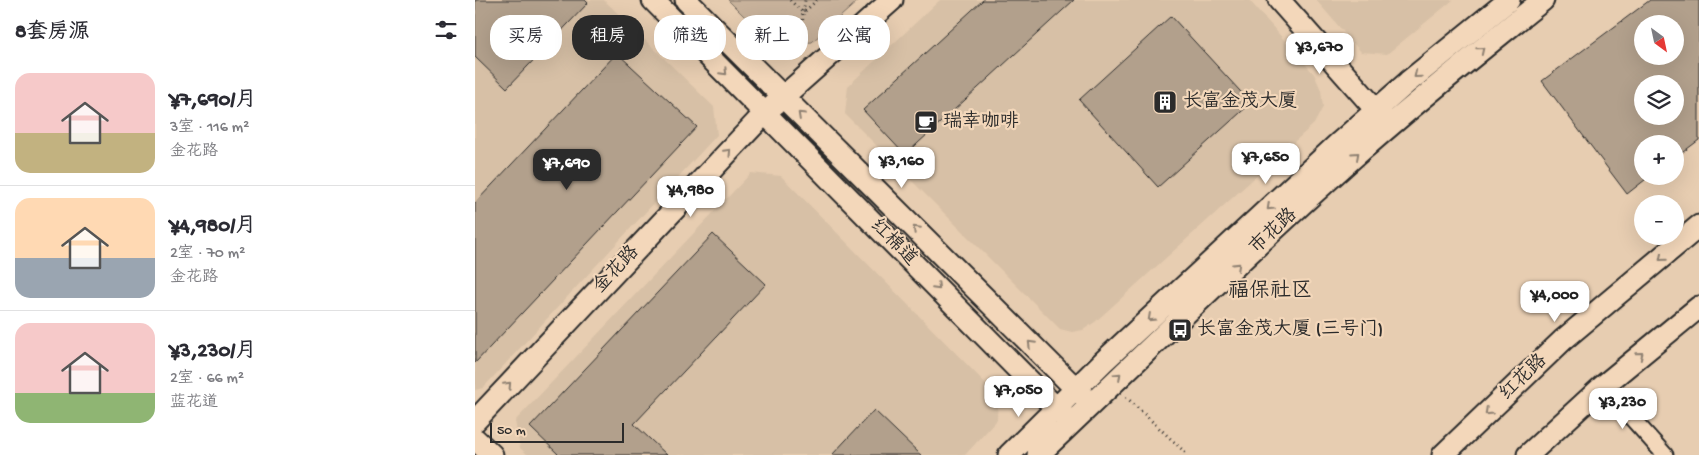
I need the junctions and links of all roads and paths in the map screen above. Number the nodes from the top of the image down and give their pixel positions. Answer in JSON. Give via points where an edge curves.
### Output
{"nodes":[{"id":1,"x":653,"y":0,"type":"edge"},
{"id":2,"x":686,"y":0,"type":"edge"},
{"id":3,"x":790,"y":0,"type":"edge"},
{"id":4,"x":805,"y":0,"type":"edge"},
{"id":5,"x":817,"y":0,"type":"edge"},
{"id":6,"x":892,"y":0,"type":"edge"},
{"id":7,"x":1279,"y":0,"type":"edge"},
{"id":8,"x":1509,"y":0,"type":"edge"},
{"id":9,"x":1543,"y":0,"type":"edge"},
{"id":10,"x":803,"y":13,"type":"junction"},
{"id":11,"x":799,"y":82,"type":"junction"},
{"id":12,"x":782,"y":97,"type":"junction"},
{"id":13,"x":1376,"y":110,"type":"junction"},
{"id":14,"x":765,"y":113,"type":"junction"},
{"id":15,"x":1390,"y":126,"type":"junction"},
{"id":16,"x":1699,"y":226,"type":"edge"},
{"id":17,"x":1699,"y":307,"type":"edge"},
{"id":18,"x":1109,"y":385,"type":"junction"},
{"id":19,"x":1603,"y":386,"type":"junction"},
{"id":20,"x":1083,"y":396,"type":"junction"},
{"id":21,"x":1063,"y":415,"type":"junction"},
{"id":22,"x":475,"y":421,"type":"edge"},
{"id":23,"x":475,"y":439,"type":"edge"},
{"id":24,"x":492,"y":455,"type":"edge"},
{"id":25,"x":1009,"y":455,"type":"edge"},
{"id":26,"x":1038,"y":455,"type":"edge"},
{"id":27,"x":1188,"y":455,"type":"edge"},
{"id":28,"x":1443,"y":455,"type":"edge"},
{"id":29,"x":1528,"y":455,"type":"edge"},
{"id":30,"x":1665,"y":455,"type":"edge"}],
"edges":[{"from":1,"to":14,"type":"main road","name":"红棉道","one_way":true},
{"from":2,"to":12,"type":"main road","name":"红棉道"},
{"from":3,"to":10,"type":"path"},
{"from":4,"to":10,"type":"path"},
{"from":5,"to":10,"type":"path"},
{"from":6,"to":11,"type":"main road","name":"金花路"},
{"from":7,"to":13,"type":"main road"},
{"from":8,"to":13,"type":"main road","name":"市花路","one_way":true},
{"from":15,"to":9,"type":"main road","name":"市花路","one_way":true},
{"from":10,"to":11,"type":"path"},
{"from":11,"to":12,"type":"main road","name":"金花路"},
{"from":12,"to":14,"type":"main road","name":"金花路"},
{"from":20,"to":12,"type":"main road","name":"红棉道","one_way":true},
{"from":13,"to":15,"type":"main road"},
{"from":13,"to":20,"type":"main road","name":"市花路","one_way":true},
{"from":14,"to":21,"type":"main road","name":"红棉道","one_way":true},
{"from":22,"to":14,"type":"main road","name":"金花路","one_way":true},
{"from":18,"to":15,"type":"main road","name":"市花路","one_way":true},
{"from":16,"to":28,"type":"main road","name":"红花路","one_way":true,"via":[[1563,340]]},
{"from":19,"to":17,"type":"main road","one_way":true},
{"from":18,"to":20,"type":"main road","name":"市花路"},
{"from":18,"to":27,"type":"path","via":[[1129,398]]},
{"from":19,"to":29,"type":"main road"},
{"from":19,"to":30,"type":"street"},
{"from":20,"to":21,"type":"main road","name":"市花路"},
{"from":21,"to":25,"type":"main road","name":"市花路"},
{"from":21,"to":26,"type":"main road","name":"市花路"},
{"from":23,"to":24,"type":"main road"}]}
